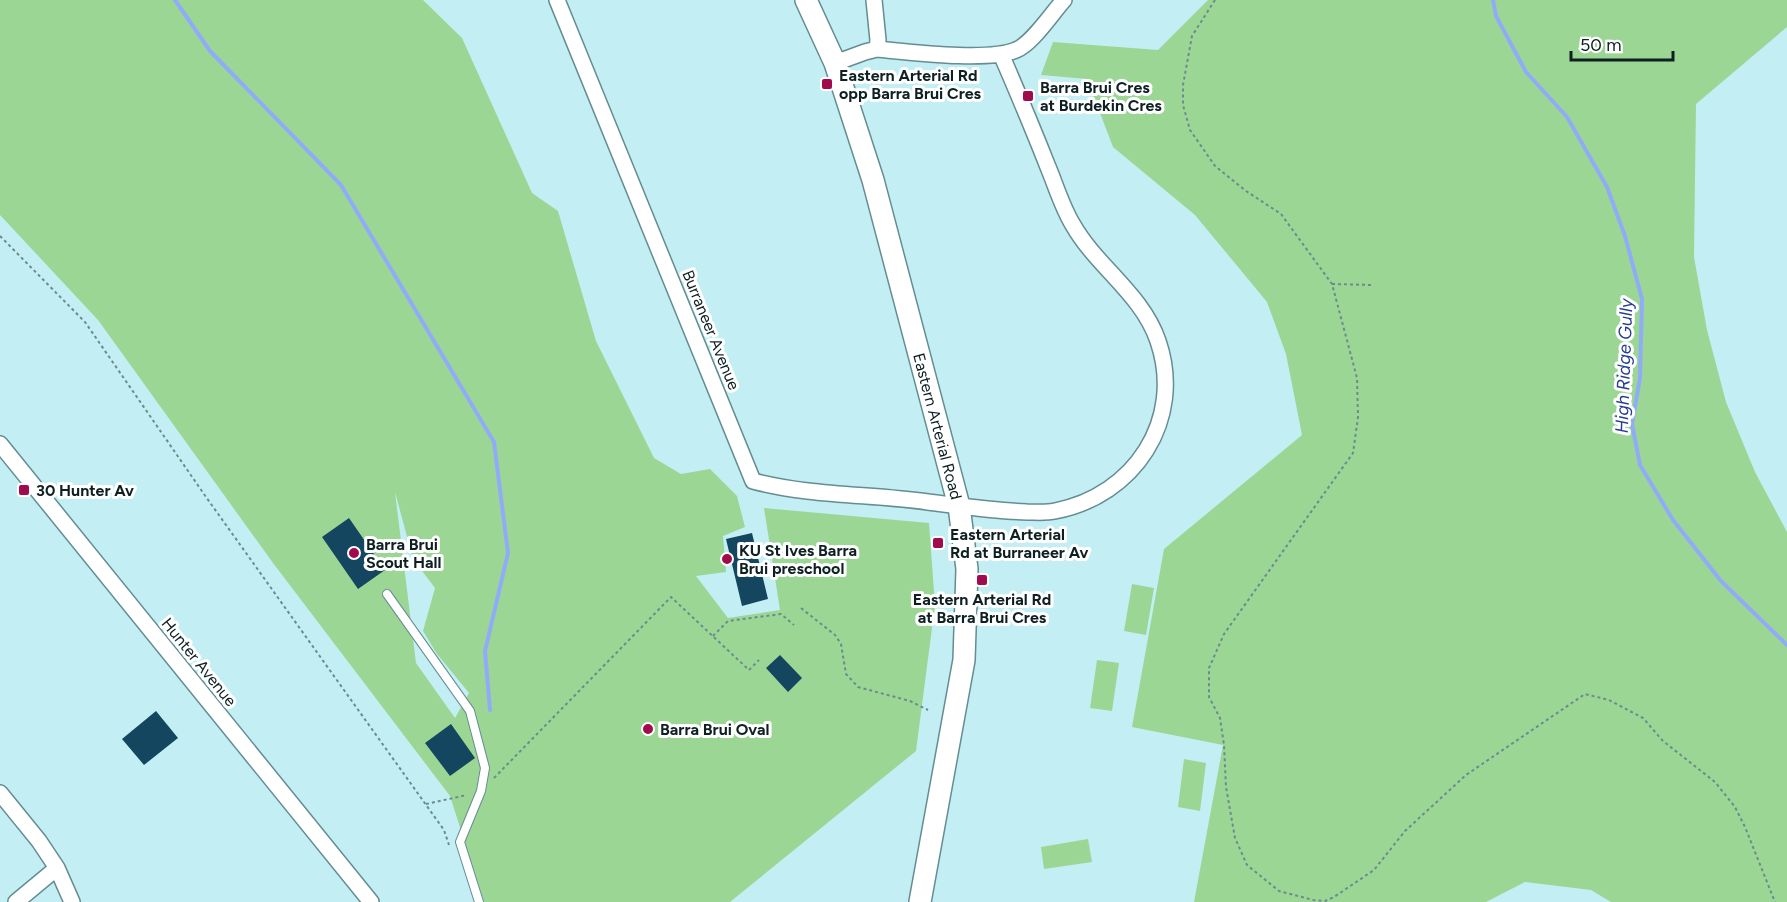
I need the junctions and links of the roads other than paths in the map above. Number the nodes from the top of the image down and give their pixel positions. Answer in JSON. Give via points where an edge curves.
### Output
{"nodes":[{"id":1,"x":557,"y":0,"type":"edge"},
{"id":2,"x":806,"y":0,"type":"edge"},
{"id":3,"x":874,"y":0,"type":"edge"},
{"id":4,"x":1064,"y":0,"type":"edge"},
{"id":5,"x":877,"y":49,"type":"junction"},
{"id":6,"x":1001,"y":54,"type":"junction"},
{"id":7,"x":835,"y":63,"type":"junction"},
{"id":8,"x":0,"y":444,"type":"edge"},
{"id":9,"x":959,"y":506,"type":"junction"},
{"id":10,"x":387,"y":594,"type":"dead end"},
{"id":11,"x":0,"y":793,"type":"edge"},
{"id":12,"x":57,"y":868,"type":"junction"},
{"id":13,"x":16,"y":902,"type":"edge"},
{"id":14,"x":72,"y":902,"type":"edge"},
{"id":15,"x":371,"y":902,"type":"edge"},
{"id":16,"x":479,"y":902,"type":"edge"},
{"id":17,"x":920,"y":902,"type":"edge"}],
"edges":[{"from":1,"to":9,"type":"street","name":"Burraneer Avenue","via":[[753,481],[779,488]]},
{"from":2,"to":7,"type":"main road","name":"Eastern Arterial Road"},
{"from":3,"to":5,"type":"street"},
{"from":4,"to":6,"type":"street","via":[[1025,44]]},
{"from":5,"to":6,"type":"street"},
{"from":5,"to":7,"type":"street"},
{"from":6,"to":9,"type":"street","via":[[1073,226],[1149,321],[1164,362],[1165,386],[1158,426],[1147,449],[1131,472],[1098,497],[1052,512]]},
{"from":7,"to":9,"type":"main road","name":"Eastern Arterial Road","via":[[873,180]]},
{"from":8,"to":15,"type":"street","name":"Hunter Avenue"},
{"from":9,"to":17,"type":"main road","name":"Eastern Arterial Road","via":[[967,569],[964,660]]},
{"from":10,"to":16,"type":"lane","via":[[470,711],[485,768],[481,791],[460,842]]},
{"from":11,"to":12,"type":"street"},
{"from":12,"to":13,"type":"street"},
{"from":12,"to":14,"type":"street"}]}
